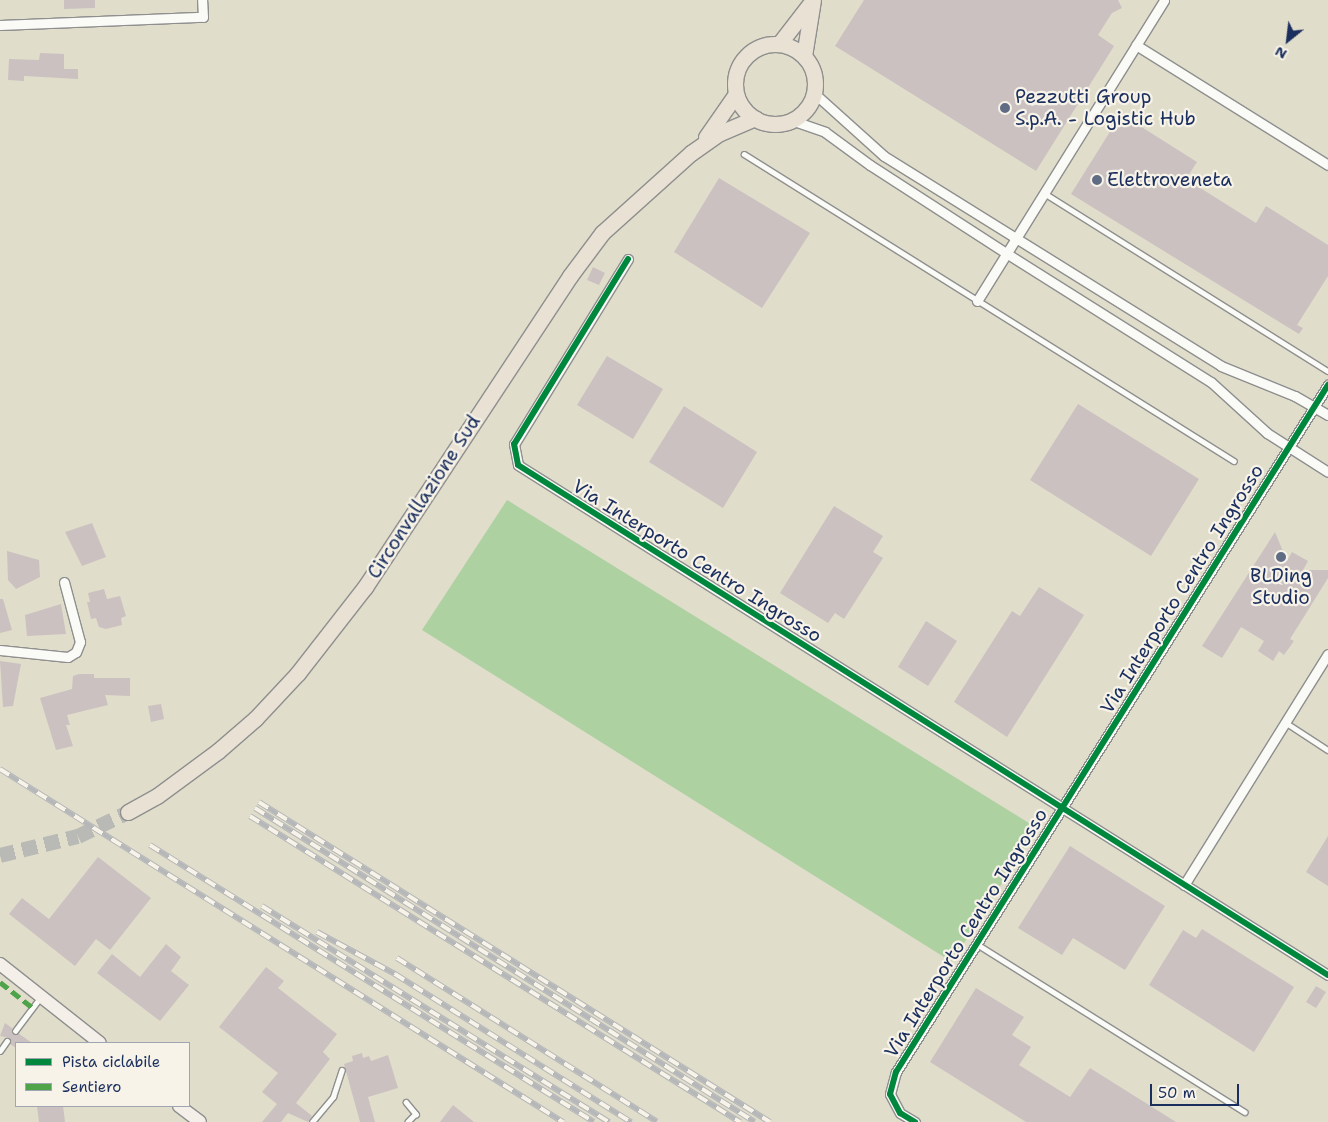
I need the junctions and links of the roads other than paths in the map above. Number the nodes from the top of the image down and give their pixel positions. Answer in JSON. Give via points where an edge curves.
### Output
{"nodes":[{"id":1,"x":202,"y":0,"type":"edge"},
{"id":2,"x":813,"y":0,"type":"edge"},
{"id":3,"x":1164,"y":0,"type":"edge"},
{"id":4,"x":0,"y":25,"type":"edge"},
{"id":5,"x":779,"y":44,"type":"junction"},
{"id":6,"x":1136,"y":45,"type":"junction"},
{"id":7,"x":804,"y":56,"type":"junction"},
{"id":8,"x":814,"y":93,"type":"junction"},
{"id":9,"x":736,"y":94,"type":"junction"},
{"id":10,"x":755,"y":118,"type":"junction"},
{"id":11,"x":791,"y":120,"type":"junction"},
{"id":12,"x":691,"y":152,"type":"junction"},
{"id":13,"x":744,"y":154,"type":"dead end"},
{"id":14,"x":1328,"y":165,"type":"edge"},
{"id":15,"x":1044,"y":193,"type":"junction"},
{"id":16,"x":1015,"y":237,"type":"junction"},
{"id":17,"x":1006,"y":253,"type":"junction"},
{"id":18,"x":628,"y":260,"type":"dead end"},
{"id":19,"x":976,"y":301,"type":"junction"},
{"id":20,"x":1328,"y":371,"type":"edge"},
{"id":21,"x":1328,"y":385,"type":"edge"},
{"id":22,"x":1314,"y":407,"type":"junction"},
{"id":23,"x":1328,"y":416,"type":"edge"},
{"id":24,"x":1289,"y":448,"type":"junction"},
{"id":25,"x":1234,"y":461,"type":"dead end"},
{"id":26,"x":1328,"y":472,"type":"edge"},
{"id":27,"x":64,"y":582,"type":"dead end"},
{"id":28,"x":0,"y":650,"type":"edge"},
{"id":29,"x":1328,"y":654,"type":"edge"},
{"id":30,"x":1285,"y":722,"type":"junction"},
{"id":31,"x":1328,"y":750,"type":"edge"},
{"id":32,"x":1062,"y":809,"type":"junction"},
{"id":33,"x":128,"y":812,"type":"tunnel mouth"},
{"id":34,"x":1184,"y":885,"type":"junction"},
{"id":35,"x":977,"y":944,"type":"junction"},
{"id":36,"x":0,"y":964,"type":"edge"},
{"id":37,"x":1328,"y":975,"type":"edge"},
{"id":38,"x":41,"y":997,"type":"junction"},
{"id":39,"x":16,"y":1031,"type":"dead end"},
{"id":40,"x":7,"y":1041,"type":"dead end"},
{"id":41,"x":99,"y":1042,"type":"edge"},
{"id":42,"x":0,"y":1051,"type":"edge"},
{"id":43,"x":342,"y":1070,"type":"dead end"},
{"id":44,"x":406,"y":1102,"type":"dead end"},
{"id":45,"x":180,"y":1107,"type":"edge"},
{"id":46,"x":1245,"y":1112,"type":"dead end"},
{"id":47,"x":200,"y":1122,"type":"edge"},
{"id":48,"x":312,"y":1122,"type":"edge"},
{"id":49,"x":408,"y":1122,"type":"edge"},
{"id":50,"x":915,"y":1122,"type":"edge"}],
"edges":[{"from":1,"to":4,"type":"street","via":[[203,17]]},
{"from":2,"to":5,"type":"main road"},
{"from":2,"to":7,"type":"main road"},
{"from":3,"to":6,"type":"street"},
{"from":5,"to":7,"type":"main road"},
{"from":5,"to":9,"type":"main road","via":[[757,48],[748,54],[737,72]]},
{"from":6,"to":14,"type":"street"},
{"from":6,"to":15,"type":"street"},
{"from":7,"to":8,"type":"main road","via":[[813,73]]},
{"from":8,"to":11,"type":"main road","via":[[806,109]]},
{"from":8,"to":16,"type":"street","via":[[884,156]]},
{"from":9,"to":10,"type":"main road","via":[[740,104]]},
{"from":9,"to":12,"type":"main road","via":[[722,118]]},
{"from":10,"to":11,"type":"main road","via":[[773,124]]},
{"from":10,"to":12,"type":"main road","via":[[720,133]]},
{"from":11,"to":17,"type":"street","via":[[825,132]]},
{"from":12,"to":33,"type":"main road","name":"Circonvallazione Sud","via":[[621,213],[587,252],[365,587],[298,673],[255,719],[218,751]]},
{"from":13,"to":19,"type":"lane","name":"Via Interporto Centro Ingrosso"},
{"from":15,"to":16,"type":"street"},
{"from":15,"to":20,"type":"lane"},
{"from":16,"to":17,"type":"street"},
{"from":16,"to":22,"type":"street","via":[[1222,366]]},
{"from":17,"to":19,"type":"street"},
{"from":17,"to":24,"type":"street","via":[[1211,382],[1267,433]]},
{"from":18,"to":32,"type":"street","name":"Via Interporto Centro Ingrosso","via":[[514,444],[518,465]]},
{"from":19,"to":25,"type":"lane","name":"Via Interporto Centro Ingrosso"},
{"from":21,"to":22,"type":"street","name":"Via Interporto Centro Ingrosso"},
{"from":22,"to":23,"type":"street"},
{"from":22,"to":24,"type":"street","name":"Via Interporto Centro Ingrosso"},
{"from":24,"to":26,"type":"street"},
{"from":24,"to":32,"type":"street","name":"Via Interporto Centro Ingrosso"},
{"from":27,"to":28,"type":"street","via":[[80,642],[76,652],[68,657]]},
{"from":29,"to":30,"type":"street"},
{"from":30,"to":31,"type":"lane"},
{"from":30,"to":34,"type":"street"},
{"from":32,"to":34,"type":"street","name":"Via Interporto Centro Ingrosso"},
{"from":32,"to":35,"type":"street","name":"Via Interporto Centro Ingrosso"},
{"from":34,"to":37,"type":"street","name":"Via Interporto Centro Ingrosso"},
{"from":35,"to":46,"type":"lane","name":"Via Interporto Centro Ingrosso"},
{"from":35,"to":50,"type":"street","name":"Via Interporto Centro Ingrosso","via":[[896,1072],[890,1094],[900,1113]]},
{"from":36,"to":38,"type":"main road"},
{"from":38,"to":39,"type":"lane"},
{"from":38,"to":41,"type":"main road"},
{"from":40,"to":42,"type":"lane"},
{"from":43,"to":48,"type":"lane","via":[[333,1097]]},
{"from":44,"to":49,"type":"lane","via":[[416,1114]]},
{"from":45,"to":47,"type":"main road"}]}
